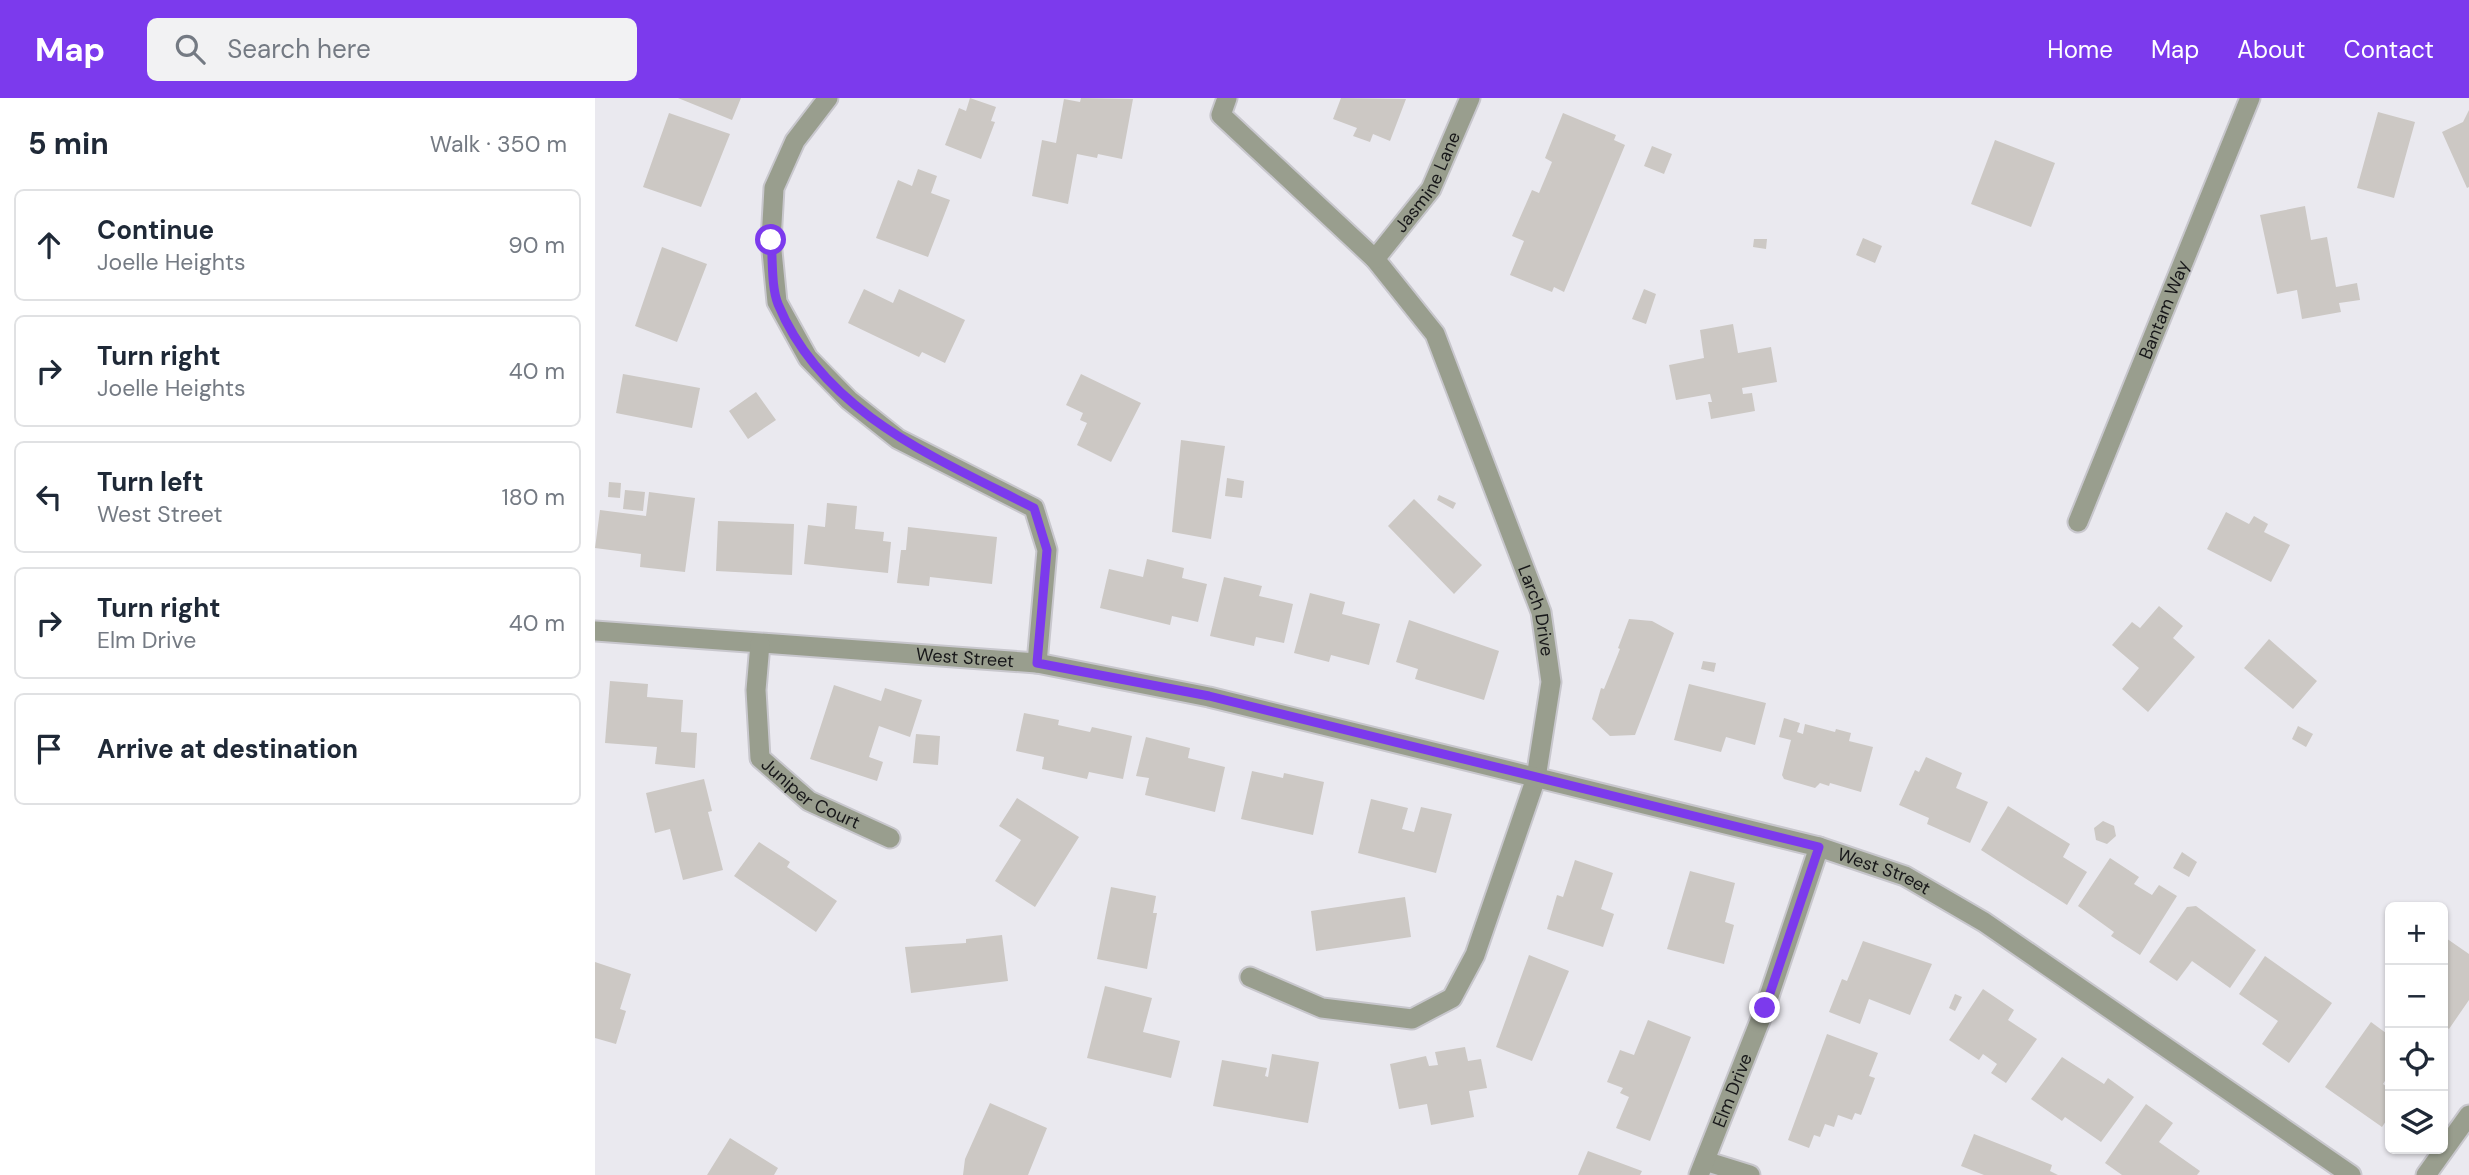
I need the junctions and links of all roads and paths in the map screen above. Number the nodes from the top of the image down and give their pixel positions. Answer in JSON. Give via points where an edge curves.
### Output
{"nodes":[{"id":1,"x":828,"y":98,"type":"edge"},
{"id":2,"x":1227,"y":98,"type":"edge"},
{"id":3,"x":1470,"y":98,"type":"edge"},
{"id":4,"x":2250,"y":98,"type":"edge"},
{"id":5,"x":1375,"y":259,"type":"junction"},
{"id":6,"x":2078,"y":522,"type":"dead end"},
{"id":7,"x":595,"y":631,"type":"edge"},
{"id":8,"x":760,"y":644,"type":"junction"},
{"id":9,"x":1037,"y":663,"type":"junction"},
{"id":10,"x":1536,"y":778,"type":"junction"},
{"id":11,"x":890,"y":838,"type":"dead end"},
{"id":12,"x":1819,"y":847,"type":"junction"},
{"id":13,"x":1250,"y":977,"type":"dead end"},
{"id":14,"x":2469,"y":1115,"type":"edge"},
{"id":15,"x":1702,"y":1168,"type":"edge"},
{"id":16,"x":1750,"y":1175,"type":"edge"},
{"id":17,"x":2351,"y":1175,"type":"edge"},
{"id":18,"x":2426,"y":1175,"type":"edge"}],
"edges":[{"from":1,"to":9,"type":"street","via":[[795,141],[774,188],[771,240],[777,302],[808,358],[849,400],[898,439],[1034,508],[1047,550]]},
{"from":2,"to":5,"type":"street","name":"Larch Drive","via":[[1221,115]]},
{"from":3,"to":5,"type":"street","name":"Jasmine Lane","via":[[1431,189]]},
{"from":4,"to":6,"type":"street","name":"Bantam Way"},
{"from":5,"to":10,"type":"street","name":"Larch Drive","via":[[1435,334],[1541,612],[1552,682]]},
{"from":7,"to":8,"type":"street","name":"West Street"},
{"from":8,"to":9,"type":"street","name":"West Street"},
{"from":8,"to":11,"type":"street","name":"Juniper Court","via":[[756,691],[760,758],[809,801]]},
{"from":9,"to":10,"type":"street","name":"West Street","via":[[1209,696]]},
{"from":10,"to":12,"type":"street","name":"West Street"},
{"from":10,"to":13,"type":"street","name":"Larch Drive","via":[[1475,955],[1452,998],[1412,1019],[1322,1008]]},
{"from":12,"to":15,"type":"street","name":"Elm Drive","via":[[1765,1008]]},
{"from":12,"to":17,"type":"street","name":"West Street","via":[[1905,876],[1984,922]]},
{"from":14,"to":18,"type":"street"},
{"from":15,"to":16,"type":"street"}]}
